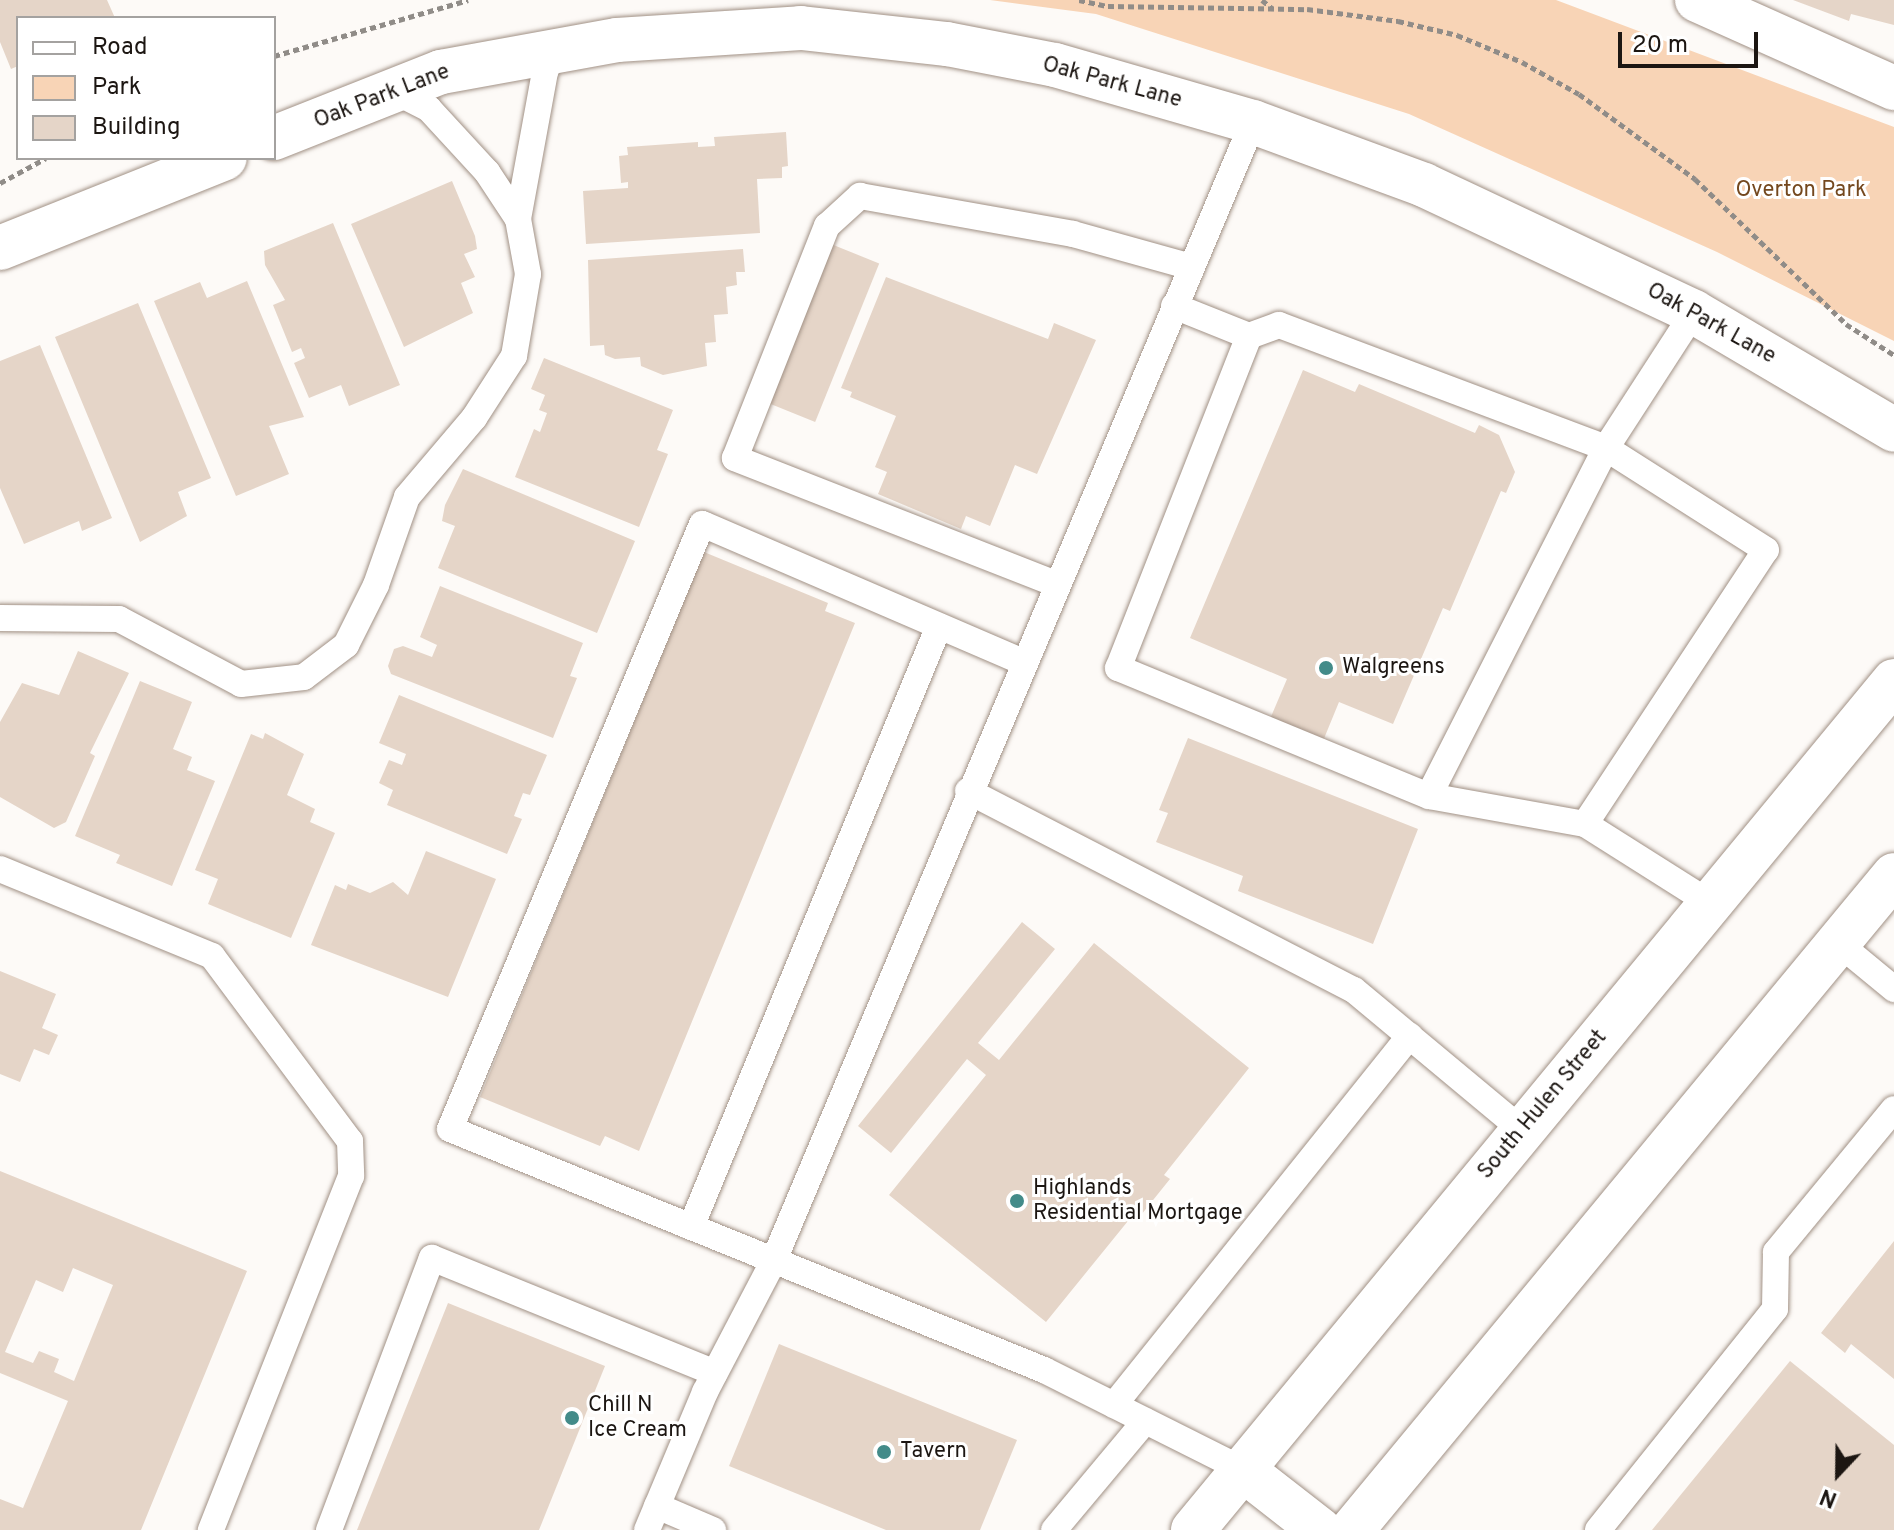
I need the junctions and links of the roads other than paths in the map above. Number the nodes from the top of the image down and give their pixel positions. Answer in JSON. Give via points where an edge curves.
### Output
{"nodes":[{"id":1,"x":1697,"y":0,"type":"edge"},
{"id":2,"x":554,"y":51,"type":"junction"},
{"id":3,"x":1894,"y":88,"type":"edge"},
{"id":4,"x":394,"y":91,"type":"junction"},
{"id":5,"x":1253,"y":122,"type":"junction"},
{"id":6,"x":276,"y":137,"type":"edge"},
{"id":7,"x":220,"y":160,"type":"edge"},
{"id":8,"x":518,"y":219,"type":"junction"},
{"id":9,"x":0,"y":248,"type":"edge"},
{"id":10,"x":1191,"y":267,"type":"junction"},
{"id":11,"x":1174,"y":306,"type":"junction"},
{"id":12,"x":1694,"y":312,"type":"junction"},
{"id":13,"x":1249,"y":336,"type":"junction"},
{"id":14,"x":1894,"y":430,"type":"edge"},
{"id":15,"x":1606,"y":448,"type":"junction"},
{"id":16,"x":1056,"y":584,"type":"junction"},
{"id":17,"x":0,"y":618,"type":"edge"},
{"id":18,"x":939,"y":626,"type":"junction"},
{"id":19,"x":1023,"y":662,"type":"junction"},
{"id":20,"x":1894,"y":681,"type":"edge"},
{"id":21,"x":968,"y":791,"type":"junction"},
{"id":22,"x":1429,"y":796,"type":"junction"},
{"id":23,"x":1585,"y":824,"type":"junction"},
{"id":24,"x":0,"y":869,"type":"edge"},
{"id":25,"x":1894,"y":875,"type":"edge"},
{"id":26,"x":1710,"y":903,"type":"junction"},
{"id":27,"x":1837,"y":942,"type":"junction"},
{"id":28,"x":1894,"y":989,"type":"edge"},
{"id":29,"x":1410,"y":1036,"type":"junction"},
{"id":30,"x":1894,"y":1109,"type":"edge"},
{"id":31,"x":1522,"y":1130,"type":"junction"},
{"id":32,"x":691,"y":1227,"type":"junction"},
{"id":33,"x":774,"y":1260,"type":"junction"},
{"id":34,"x":715,"y":1373,"type":"junction"},
{"id":35,"x":1114,"y":1405,"type":"junction"},
{"id":36,"x":1145,"y":1421,"type":"junction"},
{"id":37,"x":1242,"y":1469,"type":"junction"},
{"id":38,"x":652,"y":1518,"type":"edge"},
{"id":39,"x":211,"y":1530,"type":"edge"},
{"id":40,"x":329,"y":1530,"type":"edge"},
{"id":41,"x":713,"y":1530,"type":"edge"},
{"id":42,"x":1054,"y":1530,"type":"edge"},
{"id":43,"x":1193,"y":1530,"type":"edge"},
{"id":44,"x":1320,"y":1530,"type":"edge"},
{"id":45,"x":1352,"y":1530,"type":"edge"},
{"id":46,"x":1598,"y":1530,"type":"edge"}],
"edges":[{"from":1,"to":3,"type":"street"},
{"from":2,"to":4,"type":"street","name":"Oak Park Lane","via":[[441,72]]},
{"from":2,"to":5,"type":"street","name":"Oak Park Lane","via":[[617,40],[801,28],[947,44],[1055,65]]},
{"from":2,"to":8,"type":"lane","via":[[545,72]]},
{"from":4,"to":6,"type":"street","name":"Oak Park Lane"},
{"from":4,"to":8,"type":"lane","via":[[429,109],[487,172]]},
{"from":5,"to":10,"type":"lane"},
{"from":5,"to":12,"type":"street","name":"Oak Park Lane","via":[[1424,185]]},
{"from":7,"to":9,"type":"street"},
{"from":8,"to":17,"type":"lane","via":[[528,274],[514,356],[474,418],[407,497],[376,585],[346,645],[304,677],[241,684],[119,619]]},
{"from":10,"to":11,"type":"lane"},
{"from":10,"to":16,"type":"lane","via":[[1073,234],[860,196],[827,226],[735,458]]},
{"from":11,"to":13,"type":"lane"},
{"from":11,"to":16,"type":"lane"},
{"from":12,"to":14,"type":"street","name":"Oak Park Lane"},
{"from":12,"to":15,"type":"lane"},
{"from":13,"to":15,"type":"lane","via":[[1279,325]]},
{"from":13,"to":22,"type":"lane","via":[[1118,668]]},
{"from":15,"to":22,"type":"lane"},
{"from":15,"to":23,"type":"lane","via":[[1766,550]]},
{"from":16,"to":19,"type":"lane"},
{"from":18,"to":19,"type":"lane"},
{"from":18,"to":32,"type":"lane"},
{"from":18,"to":32,"type":"lane","via":[[702,524],[450,1129]]},
{"from":19,"to":21,"type":"lane"},
{"from":20,"to":26,"type":"street","name":"South Hulen Street"},
{"from":21,"to":29,"type":"lane","via":[[1354,990]]},
{"from":21,"to":33,"type":"lane"},
{"from":22,"to":23,"type":"lane"},
{"from":23,"to":26,"type":"lane"},
{"from":24,"to":39,"type":"lane","via":[[212,956],[350,1141],[351,1176]]},
{"from":25,"to":27,"type":"street"},
{"from":26,"to":31,"type":"street","name":"South Hulen Street"},
{"from":27,"to":28,"type":"lane"},
{"from":27,"to":45,"type":"street"},
{"from":29,"to":31,"type":"lane"},
{"from":29,"to":35,"type":"lane"},
{"from":30,"to":46,"type":"lane","via":[[1776,1252],[1775,1309]]},
{"from":31,"to":37,"type":"street","name":"South Hulen Street"},
{"from":32,"to":33,"type":"lane"},
{"from":33,"to":34,"type":"lane"},
{"from":33,"to":35,"type":"lane","via":[[1044,1370]]},
{"from":34,"to":38,"type":"lane"},
{"from":34,"to":40,"type":"lane","via":[[432,1258]]},
{"from":35,"to":36,"type":"lane"},
{"from":36,"to":37,"type":"lane"},
{"from":36,"to":42,"type":"lane"},
{"from":37,"to":43,"type":"street","name":"South Hulen Street"},
{"from":37,"to":44,"type":"street"},
{"from":38,"to":41,"type":"lane"}]}
